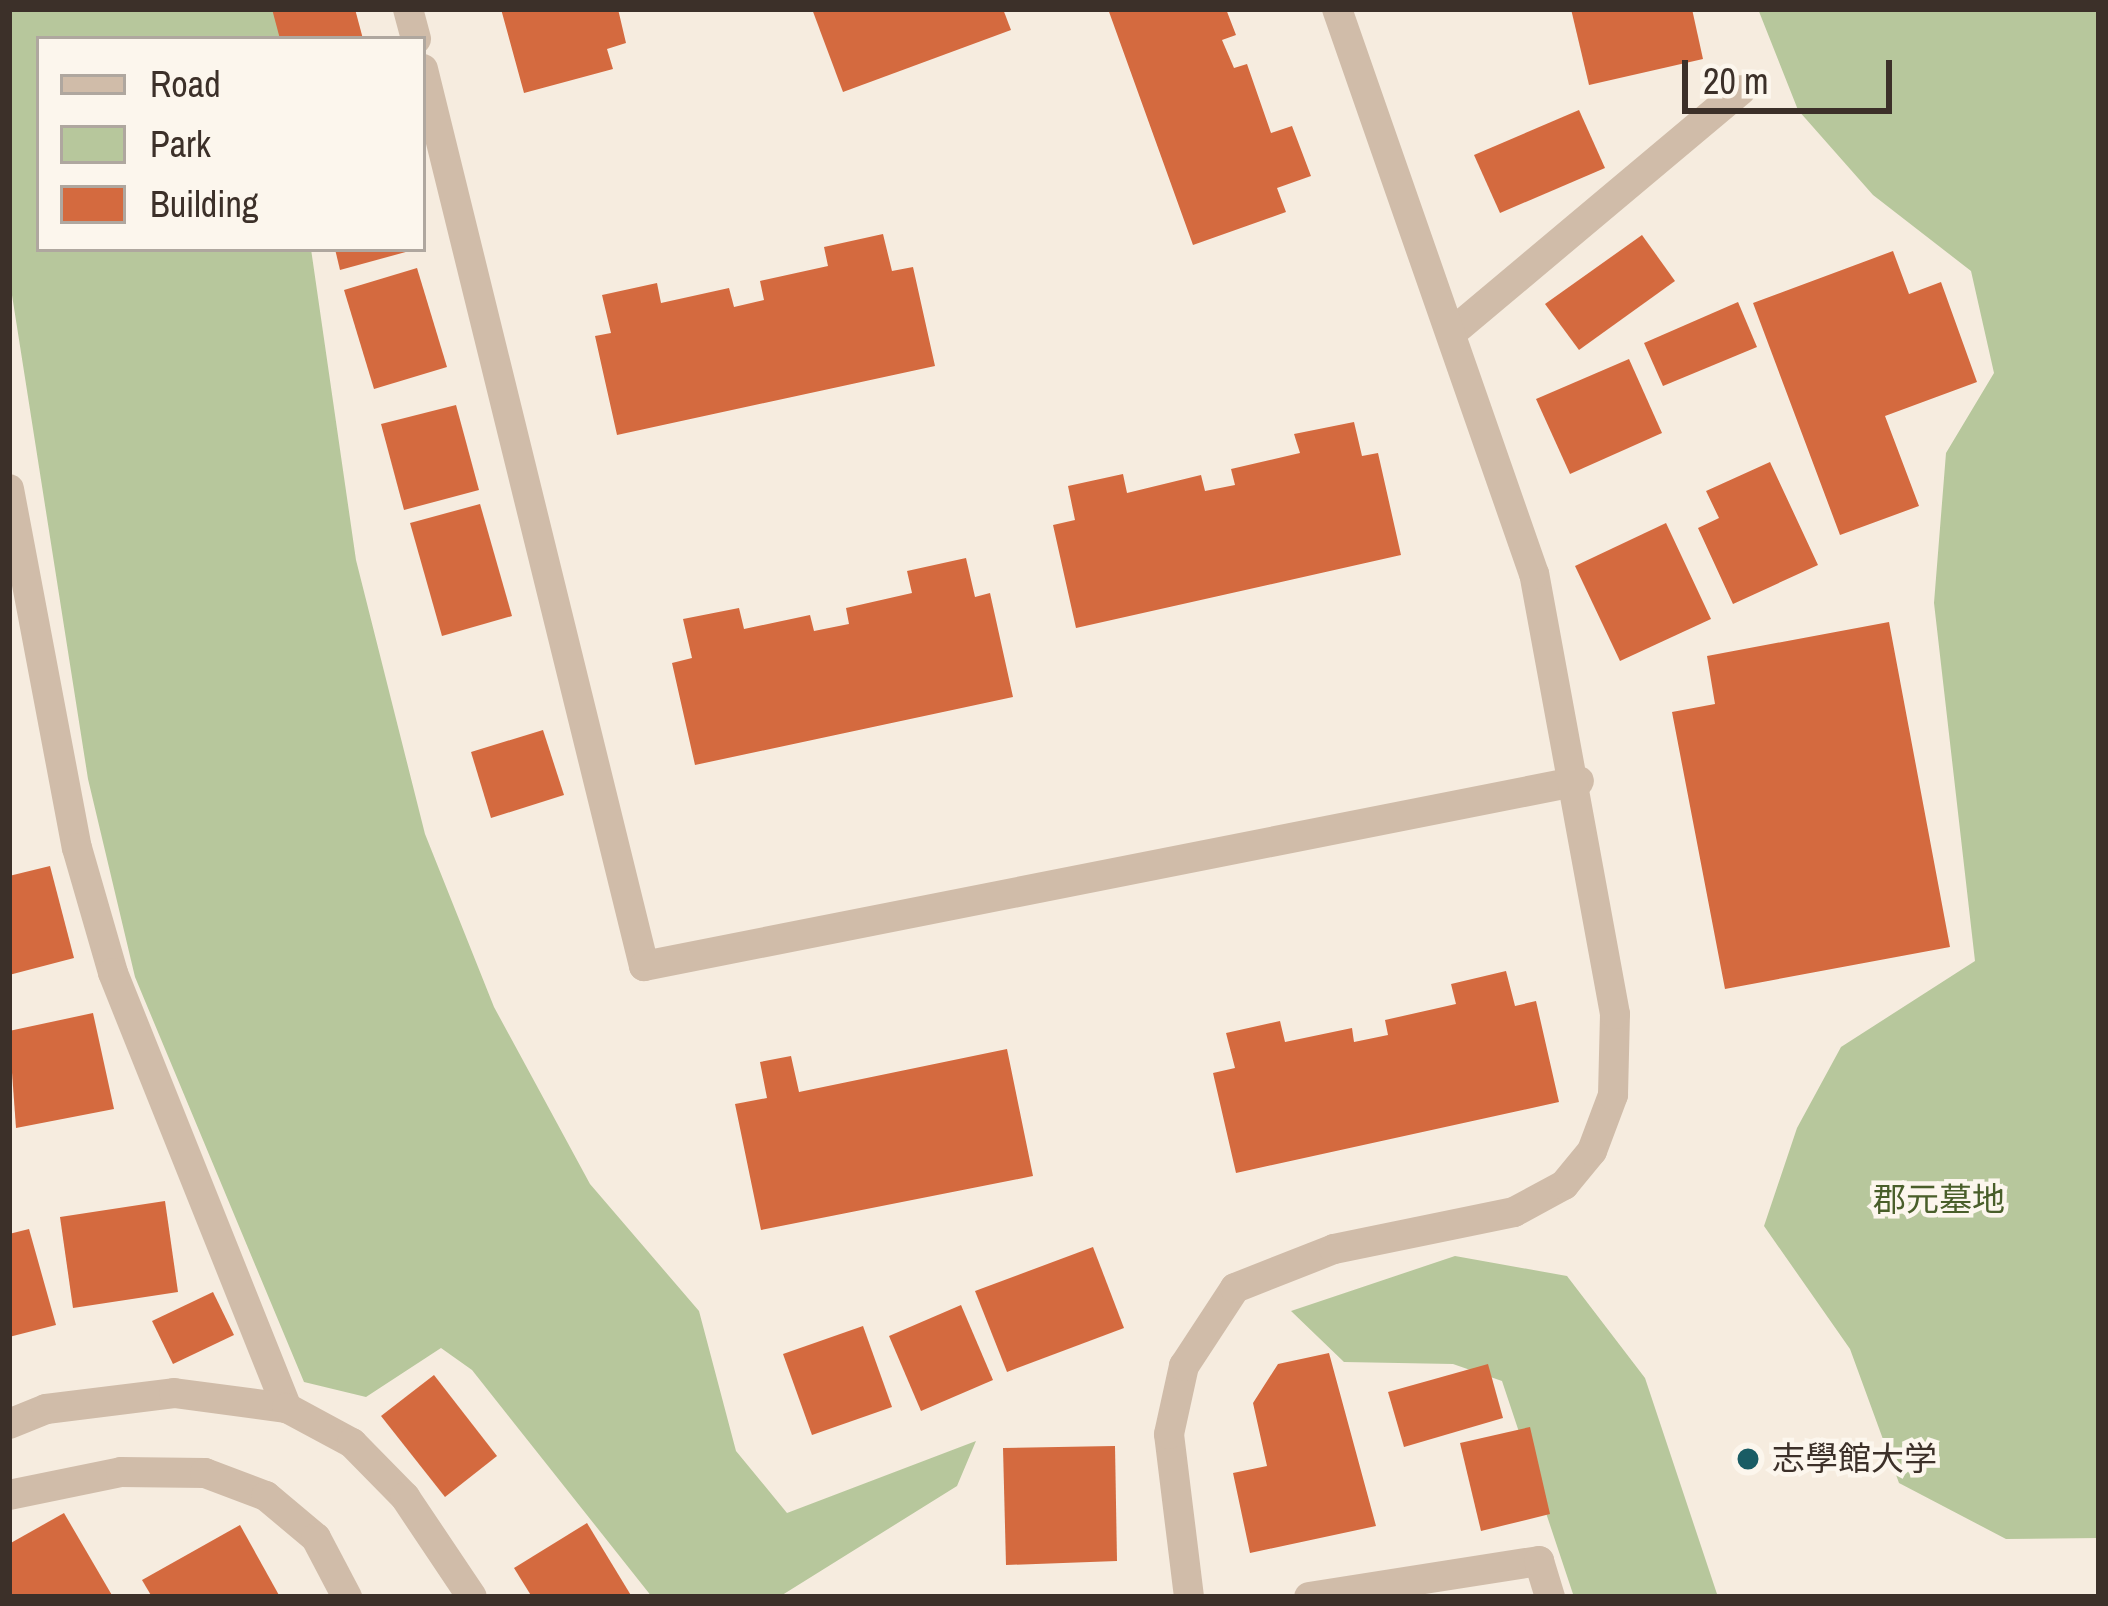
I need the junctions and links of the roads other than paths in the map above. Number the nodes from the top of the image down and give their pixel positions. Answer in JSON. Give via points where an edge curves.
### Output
{"nodes":[{"id":1,"x":1336,"y":9,"type":"edge"},
{"id":2,"x":426,"y":81,"type":"edge"},
{"id":3,"x":1741,"y":90,"type":"dead end"},
{"id":4,"x":1455,"y":329,"type":"junction"},
{"id":5,"x":9,"y":489,"type":"edge"},
{"id":6,"x":1579,"y":781,"type":"junction"},
{"id":7,"x":287,"y":1408,"type":"junction"},
{"id":8,"x":9,"y":1424,"type":"edge"},
{"id":9,"x":9,"y":1495,"type":"edge"},
{"id":10,"x":347,"y":1597,"type":"edge"},
{"id":11,"x":472,"y":1597,"type":"edge"},
{"id":12,"x":1190,"y":1597,"type":"edge"},
{"id":13,"x":1309,"y":1597,"type":"edge"},
{"id":14,"x":1550,"y":1597,"type":"edge"}],
"edges":[{"from":1,"to":4,"type":"street"},
{"from":2,"to":6,"type":"street","via":[[644,966]]},
{"from":3,"to":4,"type":"street"},
{"from":4,"to":6,"type":"street","via":[[1534,574]]},
{"from":5,"to":7,"type":"street","via":[[77,848],[113,973]]},
{"from":6,"to":12,"type":"street","via":[[1615,1014],[1613,1095],[1592,1150],[1564,1185],[1514,1212],[1334,1249],[1235,1288],[1184,1366],[1169,1434]]},
{"from":7,"to":8,"type":"street","via":[[174,1393],[46,1409]]},
{"from":7,"to":11,"type":"street","via":[[352,1443],[405,1497]]},
{"from":9,"to":10,"type":"street","via":[[121,1472],[205,1472],[266,1496],[316,1538]]},
{"from":13,"to":14,"type":"street","via":[[1540,1561]]}]}
